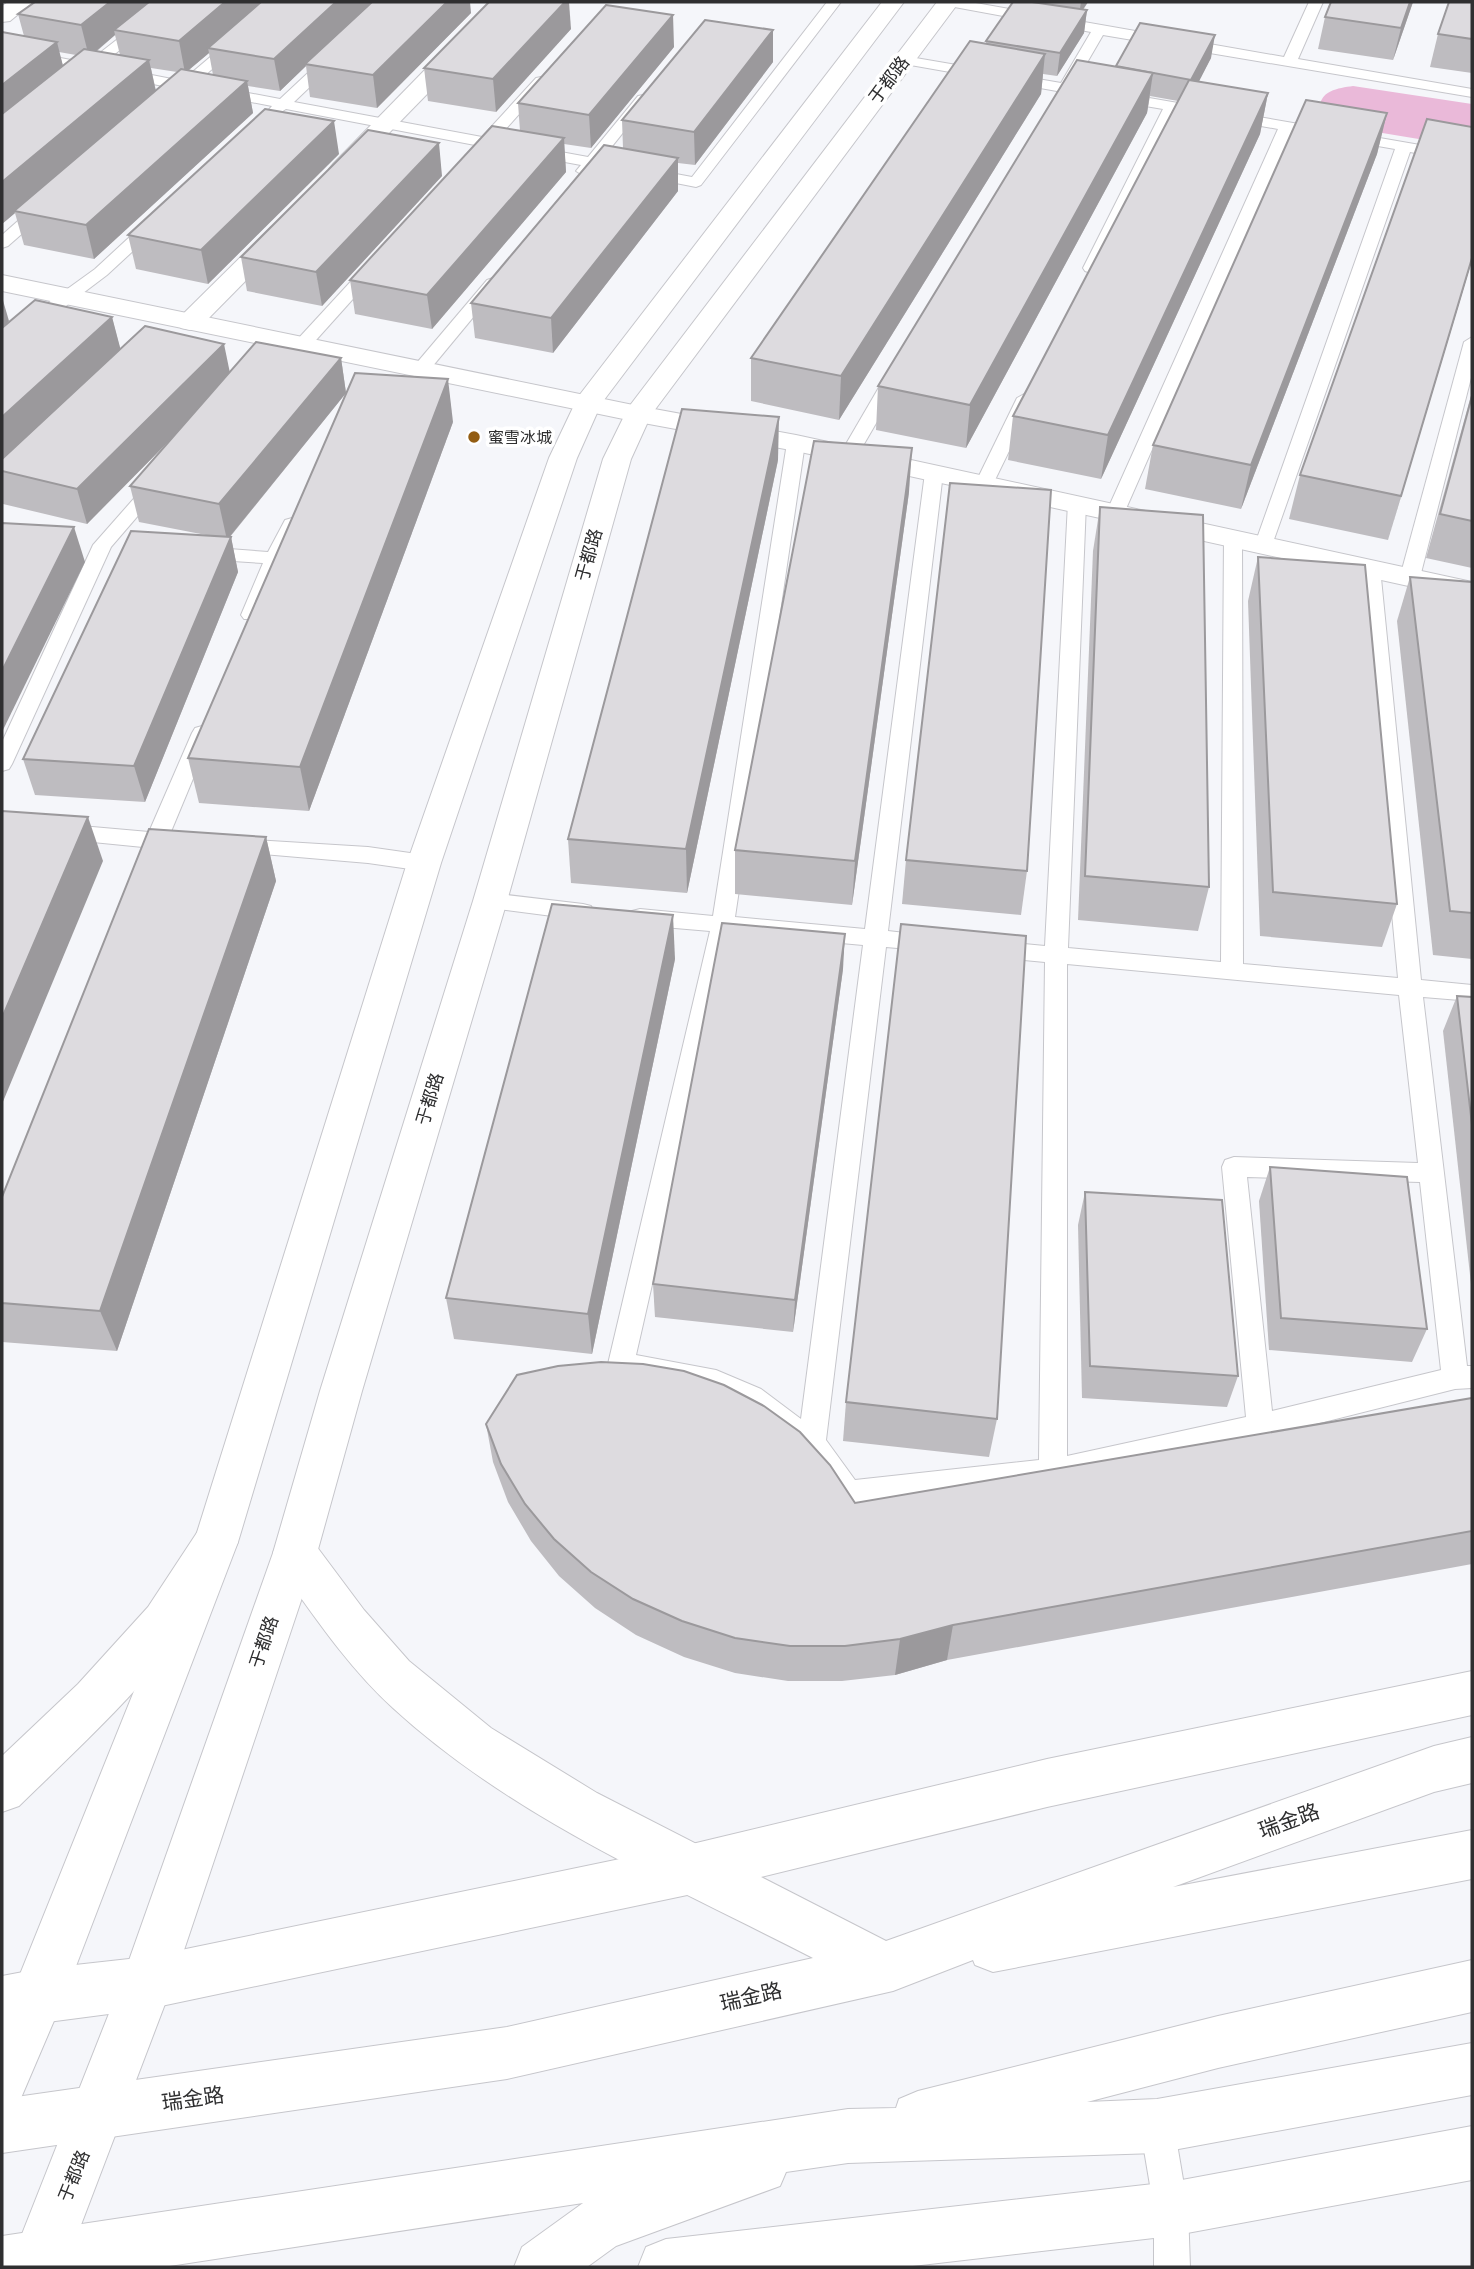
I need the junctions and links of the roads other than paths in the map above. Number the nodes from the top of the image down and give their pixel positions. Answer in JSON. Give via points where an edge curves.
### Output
{"nodes":[{"id":1,"x":22,"y":2,"type":"edge"},
{"id":2,"x":173,"y":2,"type":"edge"},
{"id":3,"x":283,"y":2,"type":"edge"},
{"id":4,"x":834,"y":2,"type":"edge"},
{"id":5,"x":893,"y":2,"type":"edge"},
{"id":6,"x":948,"y":2,"type":"edge"},
{"id":7,"x":1316,"y":2,"type":"edge"},
{"id":8,"x":2,"y":16,"type":"edge"},
{"id":9,"x":481,"y":25,"type":"edge"},
{"id":10,"x":1099,"y":30,"type":"junction"},
{"id":11,"x":343,"y":48,"type":"edge"},
{"id":12,"x":2,"y":51,"type":"edge"},
{"id":13,"x":904,"y":60,"type":"junction"},
{"id":14,"x":1289,"y":63,"type":"junction"},
{"id":15,"x":90,"y":68,"type":"junction"},
{"id":16,"x":550,"y":72,"type":"edge"},
{"id":17,"x":70,"y":84,"type":"edge"},
{"id":18,"x":184,"y":86,"type":"junction"},
{"id":19,"x":650,"y":91,"type":"edge"},
{"id":20,"x":1472,"y":93,"type":"edge"},
{"id":21,"x":1062,"y":94,"type":"junction"},
{"id":22,"x":164,"y":103,"type":"edge"},
{"id":23,"x":282,"y":104,"type":"junction"},
{"id":24,"x":1172,"y":106,"type":"junction"},
{"id":25,"x":262,"y":123,"type":"edge"},
{"id":26,"x":385,"y":124,"type":"junction"},
{"id":27,"x":1287,"y":126,"type":"junction"},
{"id":28,"x":486,"y":143,"type":"junction"},
{"id":29,"x":1404,"y":146,"type":"junction"},
{"id":30,"x":1472,"y":158,"type":"edge"},
{"id":31,"x":467,"y":163,"type":"edge"},
{"id":32,"x":592,"y":163,"type":"junction"},
{"id":33,"x":329,"y":181,"type":"edge"},
{"id":34,"x":574,"y":184,"type":"edge"},
{"id":35,"x":52,"y":199,"type":"edge"},
{"id":36,"x":161,"y":216,"type":"edge"},
{"id":37,"x":292,"y":219,"type":"edge"},
{"id":38,"x":2,"y":243,"type":"edge"},
{"id":39,"x":383,"y":257,"type":"edge"},
{"id":40,"x":505,"y":269,"type":"edge"},
{"id":41,"x":2,"y":283,"type":"edge"},
{"id":42,"x":1081,"y":289,"type":"edge"},
{"id":43,"x":71,"y":297,"type":"junction"},
{"id":44,"x":169,"y":324,"type":"junction"},
{"id":45,"x":1472,"y":342,"type":"edge"},
{"id":46,"x":285,"y":348,"type":"junction"},
{"id":47,"x":2,"y":352,"type":"edge"},
{"id":48,"x":904,"y":361,"type":"edge"},
{"id":49,"x":421,"y":369,"type":"junction"},
{"id":50,"x":1032,"y":386,"type":"edge"},
{"id":51,"x":588,"y":403,"type":"junction"},
{"id":52,"x":639,"y":414,"type":"junction"},
{"id":53,"x":796,"y":443,"type":"junction"},
{"id":54,"x":848,"y":456,"type":"junction"},
{"id":55,"x":173,"y":465,"type":"edge"},
{"id":56,"x":934,"y":473,"type":"junction"},
{"id":57,"x":984,"y":484,"type":"junction"},
{"id":58,"x":1077,"y":503,"type":"junction"},
{"id":59,"x":300,"y":510,"type":"edge"},
{"id":60,"x":1116,"y":511,"type":"junction"},
{"id":61,"x":1233,"y":537,"type":"junction"},
{"id":62,"x":77,"y":544,"type":"dead end"},
{"id":63,"x":1264,"y":544,"type":"junction"},
{"id":64,"x":102,"y":545,"type":"junction"},
{"id":65,"x":129,"y":547,"type":"edge"},
{"id":66,"x":181,"y":551,"type":"edge"},
{"id":67,"x":274,"y":558,"type":"junction"},
{"id":68,"x":1370,"y":568,"type":"junction"},
{"id":69,"x":1410,"y":577,"type":"junction"},
{"id":70,"x":1472,"y":591,"type":"edge"},
{"id":71,"x":242,"y":635,"type":"edge"},
{"id":72,"x":210,"y":713,"type":"edge"},
{"id":73,"x":2,"y":764,"type":"edge"},
{"id":74,"x":2,"y":826,"type":"edge"},
{"id":75,"x":157,"y":841,"type":"junction"},
{"id":76,"x":424,"y":863,"type":"junction"},
{"id":77,"x":141,"y":878,"type":"edge"},
{"id":78,"x":490,"y":901,"type":"junction"},
{"id":79,"x":723,"y":924,"type":"junction"},
{"id":80,"x":875,"y":937,"type":"junction"},
{"id":81,"x":1056,"y":956,"type":"junction"},
{"id":82,"x":1232,"y":969,"type":"junction"},
{"id":83,"x":1410,"y":986,"type":"junction"},
{"id":84,"x":1472,"y":993,"type":"edge"},
{"id":85,"x":1432,"y":1173,"type":"junction"},
{"id":86,"x":1464,"y":1377,"type":"edge"},
{"id":87,"x":1261,"y":1426,"type":"junction"},
{"id":88,"x":812,"y":1442,"type":"junction"},
{"id":89,"x":1054,"y":1471,"type":"junction"},
{"id":90,"x":216,"y":1542,"type":"junction"},
{"id":91,"x":295,"y":1553,"type":"junction"},
{"id":92,"x":1472,"y":1693,"type":"edge"},
{"id":93,"x":1472,"y":1760,"type":"edge"},
{"id":94,"x":2,"y":1789,"type":"edge"},
{"id":95,"x":1472,"y":1855,"type":"edge"},
{"id":96,"x":692,"y":1869,"type":"junction"},
{"id":97,"x":884,"y":1967,"type":"junction"},
{"id":98,"x":147,"y":1983,"type":"junction"},
{"id":99,"x":1472,"y":1986,"type":"edge"},
{"id":100,"x":20,"y":1998,"type":"edge"},
{"id":101,"x":1472,"y":2069,"type":"edge"},
{"id":102,"x":2,"y":2079,"type":"edge"},
{"id":103,"x":99,"y":2113,"type":"junction"},
{"id":104,"x":2,"y":2126,"type":"edge"},
{"id":105,"x":1157,"y":2126,"type":"junction"},
{"id":106,"x":848,"y":2136,"type":"junction"},
{"id":107,"x":1472,"y":2153,"type":"edge"},
{"id":108,"x":1171,"y":2209,"type":"junction"},
{"id":109,"x":26,"y":2264,"type":"edge"},
{"id":110,"x":542,"y":2267,"type":"edge"},
{"id":111,"x":666,"y":2267,"type":"edge"},
{"id":112,"x":1172,"y":2267,"type":"edge"}],
"edges":[{"from":1,"to":8,"type":"main road"},
{"from":2,"to":15,"type":"lane"},
{"from":3,"to":18,"type":"lane"},
{"from":4,"to":32,"type":"lane","via":[[696,183]]},
{"from":5,"to":51,"type":"main road"},
{"from":6,"to":10,"type":"lane"},
{"from":6,"to":13,"type":"main road","name":"于都路"},
{"from":7,"to":14,"type":"lane"},
{"from":9,"to":26,"type":"main road"},
{"from":10,"to":14,"type":"lane"},
{"from":10,"to":21,"type":"lane"},
{"from":11,"to":23,"type":"lane"},
{"from":12,"to":15,"type":"lane"},
{"from":13,"to":21,"type":"lane"},
{"from":13,"to":52,"type":"main road","name":"于都路"},
{"from":14,"to":20,"type":"lane"},
{"from":15,"to":17,"type":"lane"},
{"from":15,"to":18,"type":"lane"},
{"from":16,"to":28,"type":"lane"},
{"from":18,"to":22,"type":"lane"},
{"from":18,"to":23,"type":"lane"},
{"from":19,"to":32,"type":"lane"},
{"from":21,"to":24,"type":"lane"},
{"from":23,"to":25,"type":"lane"},
{"from":23,"to":26,"type":"lane"},
{"from":24,"to":27,"type":"lane"},
{"from":24,"to":42,"type":"lane"},
{"from":26,"to":28,"type":"lane"},
{"from":26,"to":33,"type":"main road"},
{"from":27,"to":29,"type":"lane"},
{"from":27,"to":60,"type":"lane"},
{"from":28,"to":31,"type":"lane"},
{"from":28,"to":32,"type":"lane"},
{"from":29,"to":30,"type":"lane"},
{"from":29,"to":63,"type":"lane"},
{"from":32,"to":34,"type":"lane"},
{"from":35,"to":38,"type":"lane"},
{"from":36,"to":43,"type":"lane"},
{"from":37,"to":44,"type":"main road"},
{"from":39,"to":46,"type":"lane"},
{"from":40,"to":49,"type":"lane"},
{"from":41,"to":43,"type":"main road"},
{"from":43,"to":44,"type":"main road"},
{"from":43,"to":47,"type":"lane","via":[[40,317]]},
{"from":44,"to":46,"type":"main road"},
{"from":45,"to":69,"type":"lane"},
{"from":46,"to":49,"type":"main road","via":[[374,370]]},
{"from":48,"to":54,"type":"lane"},
{"from":49,"to":51,"type":"main road"},
{"from":50,"to":57,"type":"lane"},
{"from":51,"to":52,"type":"main road"},
{"from":51,"to":76,"type":"main road","via":[[563,458]]},
{"from":52,"to":53,"type":"main road"},
{"from":52,"to":78,"type":"main road","name":"于都路","via":[[617,459]]},
{"from":53,"to":54,"type":"main road"},
{"from":53,"to":79,"type":"lane"},
{"from":54,"to":56,"type":"main road"},
{"from":55,"to":64,"type":"lane"},
{"from":56,"to":57,"type":"main road"},
{"from":56,"to":80,"type":"lane"},
{"from":57,"to":58,"type":"main road"},
{"from":58,"to":60,"type":"main road"},
{"from":58,"to":81,"type":"lane"},
{"from":59,"to":67,"type":"lane"},
{"from":60,"to":61,"type":"main road"},
{"from":61,"to":63,"type":"main road"},
{"from":61,"to":82,"type":"lane"},
{"from":62,"to":64,"type":"lane"},
{"from":63,"to":68,"type":"main road"},
{"from":64,"to":65,"type":"lane"},
{"from":64,"to":73,"type":"lane"},
{"from":66,"to":67,"type":"lane"},
{"from":67,"to":71,"type":"lane"},
{"from":68,"to":69,"type":"main road"},
{"from":68,"to":83,"type":"lane"},
{"from":69,"to":70,"type":"main road"},
{"from":72,"to":75,"type":"lane"},
{"from":74,"to":75,"type":"lane"},
{"from":75,"to":76,"type":"lane"},
{"from":75,"to":77,"type":"lane"},
{"from":76,"to":90,"type":"main road"},
{"from":78,"to":79,"type":"lane"},
{"from":78,"to":91,"type":"main road","name":"于都路"},
{"from":79,"to":80,"type":"lane"},
{"from":79,"to":88,"type":"lane","via":[[621,1364],[707,1378],[751,1397]]},
{"from":80,"to":81,"type":"lane"},
{"from":80,"to":88,"type":"lane"},
{"from":81,"to":82,"type":"lane"},
{"from":81,"to":89,"type":"lane"},
{"from":82,"to":83,"type":"lane"},
{"from":83,"to":84,"type":"lane"},
{"from":83,"to":85,"type":"lane"},
{"from":85,"to":86,"type":"lane"},
{"from":85,"to":87,"type":"lane","via":[[1234,1167]]},
{"from":86,"to":87,"type":"lane"},
{"from":87,"to":89,"type":"lane"},
{"from":88,"to":89,"type":"lane","via":[[848,1493]]},
{"from":90,"to":94,"type":"main road","via":[[164,1622],[95,1700]]},
{"from":90,"to":100,"type":"main road"},
{"from":91,"to":96,"type":"main road","via":[[345,1623],[408,1691],[482,1751],[551,1796]]},
{"from":91,"to":98,"type":"main road","name":"于都路"},
{"from":92,"to":96,"type":"main road","via":[[1046,1783]]},
{"from":93,"to":97,"type":"main road","name":"瑞金路","via":[[1434,1769]]},
{"from":95,"to":97,"type":"main road"},
{"from":96,"to":97,"type":"main road"},
{"from":96,"to":98,"type":"main road"},
{"from":97,"to":103,"type":"main road","name":"瑞金路","via":[[507,2053]]},
{"from":98,"to":100,"type":"main road"},
{"from":98,"to":103,"type":"main road","name":"于都路"},
{"from":99,"to":106,"type":"main road","via":[[1218,2042]]},
{"from":100,"to":102,"type":"main road"},
{"from":101,"to":105,"type":"main road"},
{"from":103,"to":104,"type":"main road","name":"瑞金路"},
{"from":103,"to":109,"type":"main road","name":"于都路"},
{"from":105,"to":106,"type":"main road"},
{"from":105,"to":108,"type":"lane"},
{"from":106,"to":109,"type":"main road"},
{"from":106,"to":110,"type":"main road","via":[[600,2224]]},
{"from":107,"to":108,"type":"main road"},
{"from":108,"to":111,"type":"main road"},
{"from":108,"to":112,"type":"lane"}]}
